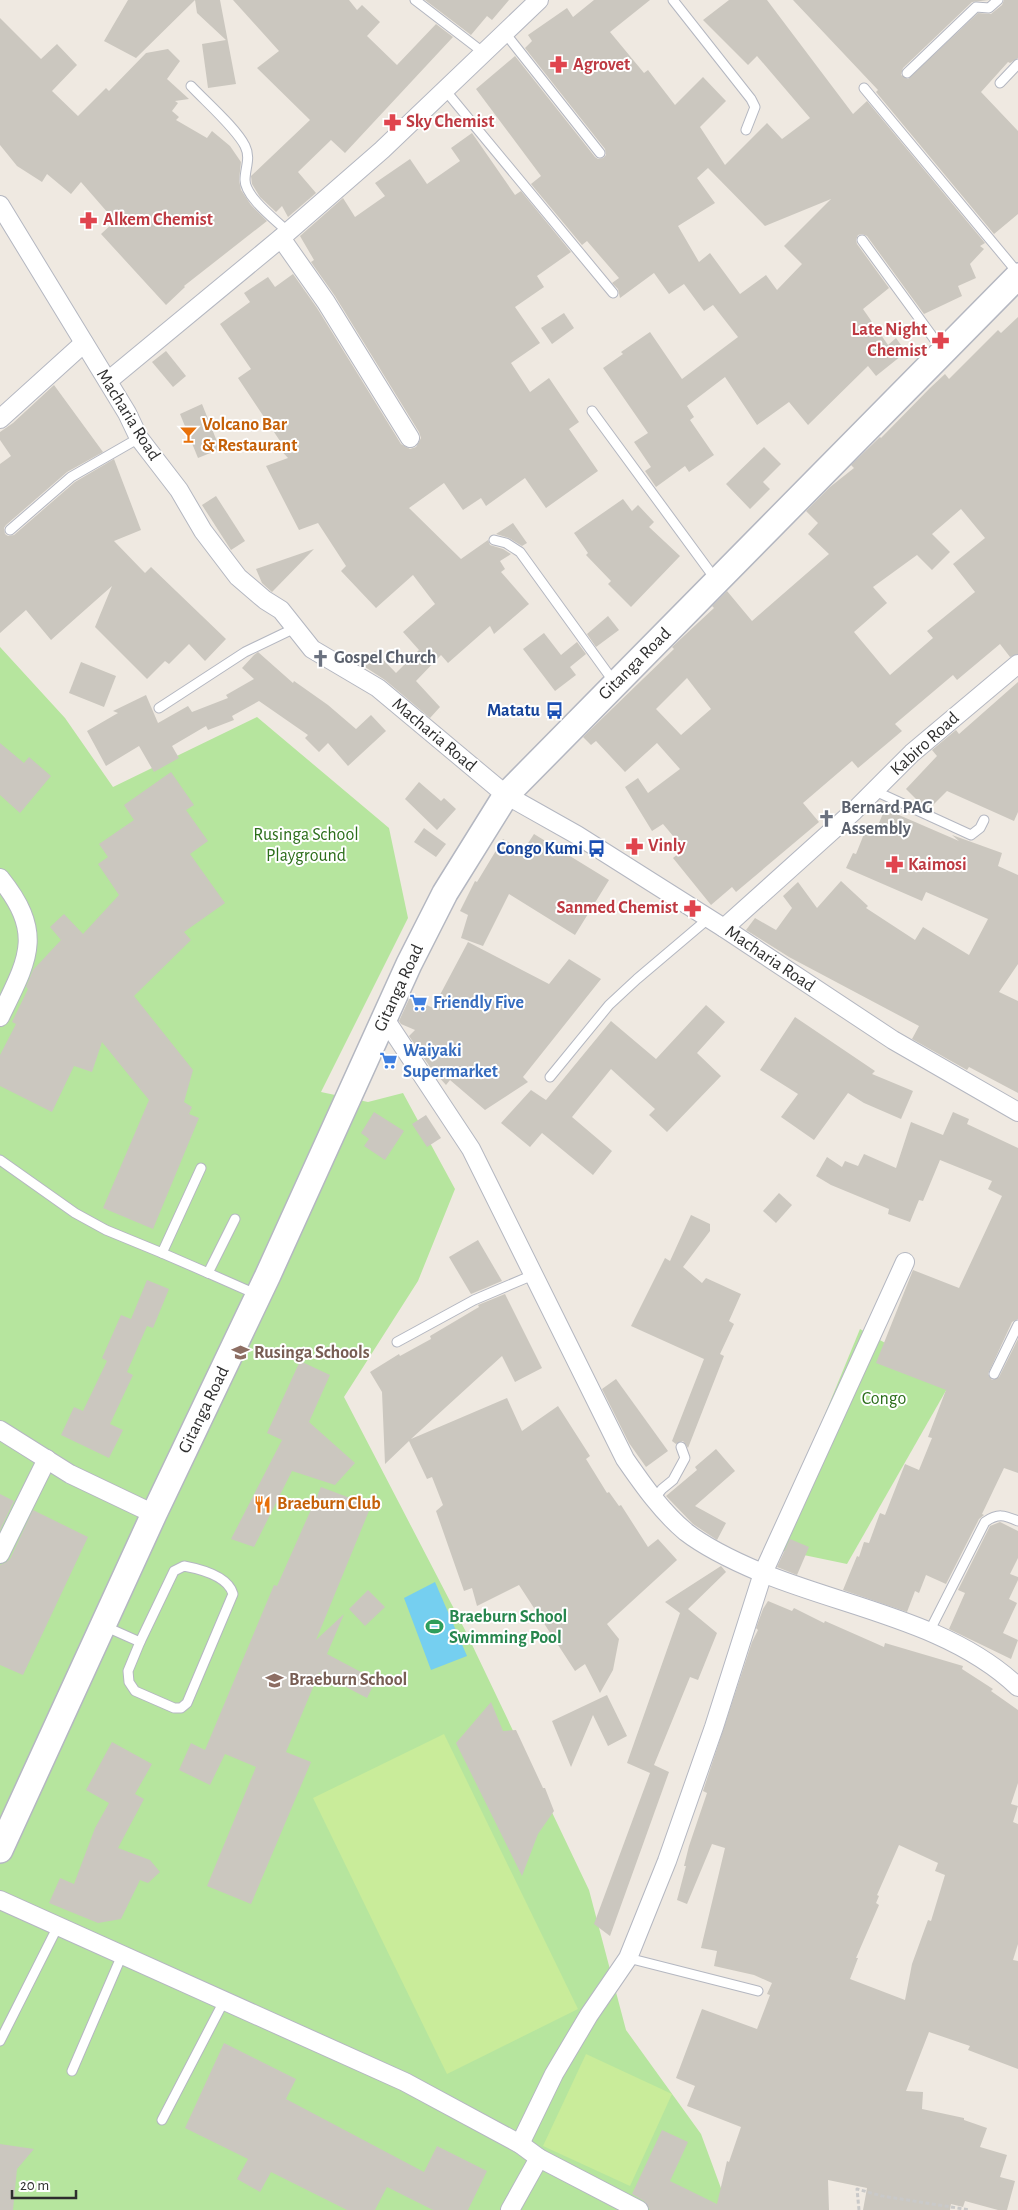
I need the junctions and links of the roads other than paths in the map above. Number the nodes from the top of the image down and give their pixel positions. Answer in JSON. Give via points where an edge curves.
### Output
{"nodes":[{"id":1,"x":415,"y":0,"type":"edge"},
{"id":2,"x":539,"y":0,"type":"edge"},
{"id":3,"x":672,"y":0,"type":"edge"},
{"id":4,"x":998,"y":0,"type":"edge"},
{"id":5,"x":505,"y":33,"type":"junction"},
{"id":6,"x":484,"y":53,"type":"junction"},
{"id":7,"x":1018,"y":64,"type":"edge"},
{"id":8,"x":907,"y":73,"type":"dead end"},
{"id":9,"x":1000,"y":83,"type":"dead end"},
{"id":10,"x":191,"y":86,"type":"dead end"},
{"id":11,"x":864,"y":88,"type":"dead end"},
{"id":12,"x":445,"y":90,"type":"junction"},
{"id":13,"x":746,"y":130,"type":"dead end"},
{"id":14,"x":600,"y":153,"type":"dead end"},
{"id":15,"x":0,"y":205,"type":"edge"},
{"id":16,"x":284,"y":235,"type":"junction"},
{"id":17,"x":862,"y":240,"type":"dead end"},
{"id":18,"x":1018,"y":274,"type":"edge"},
{"id":19,"x":613,"y":293,"type":"dead end"},
{"id":20,"x":84,"y":343,"type":"junction"},
{"id":21,"x":943,"y":351,"type":"junction"},
{"id":22,"x":108,"y":381,"type":"junction"},
{"id":23,"x":592,"y":411,"type":"dead end"},
{"id":24,"x":0,"y":419,"type":"edge"},
{"id":25,"x":139,"y":438,"type":"junction"},
{"id":26,"x":410,"y":438,"type":"dead end"},
{"id":27,"x":10,"y":530,"type":"dead end"},
{"id":28,"x":494,"y":540,"type":"dead end"},
{"id":29,"x":717,"y":581,"type":"junction"},
{"id":30,"x":295,"y":628,"type":"junction"},
{"id":31,"x":1018,"y":664,"type":"edge"},
{"id":32,"x":616,"y":684,"type":"junction"},
{"id":33,"x":159,"y":708,"type":"dead end"},
{"id":34,"x":875,"y":791,"type":"junction"},
{"id":35,"x":506,"y":795,"type":"junction"},
{"id":36,"x":984,"y":820,"type":"dead end"},
{"id":37,"x":0,"y":878,"type":"edge"},
{"id":38,"x":716,"y":923,"type":"junction"},
{"id":39,"x":0,"y":1017,"type":"edge"},
{"id":40,"x":385,"y":1019,"type":"junction"},
{"id":41,"x":550,"y":1078,"type":"dead end"},
{"id":42,"x":1018,"y":1112,"type":"edge"},
{"id":43,"x":0,"y":1160,"type":"edge"},
{"id":44,"x":201,"y":1168,"type":"dead end"},
{"id":45,"x":235,"y":1220,"type":"dead end"},
{"id":46,"x":162,"y":1253,"type":"junction"},
{"id":47,"x":905,"y":1262,"type":"dead end"},
{"id":48,"x":208,"y":1273,"type":"junction"},
{"id":49,"x":533,"y":1275,"type":"junction"},
{"id":50,"x":259,"y":1295,"type":"junction"},
{"id":51,"x":1018,"y":1326,"type":"edge"},
{"id":52,"x":397,"y":1342,"type":"dead end"},
{"id":53,"x":994,"y":1374,"type":"dead end"},
{"id":54,"x":0,"y":1430,"type":"edge"},
{"id":55,"x":681,"y":1447,"type":"dead end"},
{"id":56,"x":47,"y":1459,"type":"junction"},
{"id":57,"x":654,"y":1499,"type":"junction"},
{"id":58,"x":154,"y":1514,"type":"junction"},
{"id":59,"x":1018,"y":1521,"type":"edge"},
{"id":60,"x":0,"y":1554,"type":"edge"},
{"id":61,"x":763,"y":1573,"type":"junction"},
{"id":62,"x":104,"y":1626,"type":"junction"},
{"id":63,"x":929,"y":1632,"type":"junction"},
{"id":64,"x":140,"y":1642,"type":"junction"},
{"id":65,"x":1018,"y":1687,"type":"edge"},
{"id":66,"x":0,"y":1850,"type":"edge"},
{"id":67,"x":0,"y":1900,"type":"edge"},
{"id":68,"x":58,"y":1926,"type":"junction"},
{"id":69,"x":122,"y":1954,"type":"junction"},
{"id":70,"x":628,"y":1958,"type":"junction"},
{"id":71,"x":758,"y":1991,"type":"dead end"},
{"id":72,"x":224,"y":2001,"type":"junction"},
{"id":73,"x":0,"y":2041,"type":"edge"},
{"id":74,"x":72,"y":2071,"type":"dead end"},
{"id":75,"x":162,"y":2120,"type":"dead end"},
{"id":76,"x":520,"y":2144,"type":"junction"},
{"id":77,"x":539,"y":2158,"type":"junction"},
{"id":78,"x":510,"y":2210,"type":"edge"},
{"id":79,"x":639,"y":2210,"type":"edge"}],
"edges":[{"from":1,"to":6,"type":"lane"},
{"from":2,"to":5,"type":"street"},
{"from":3,"to":13,"type":"lane","via":[[751,99],[755,107]]},
{"from":4,"to":8,"type":"lane","via":[[989,8],[976,7]]},
{"from":5,"to":6,"type":"street"},
{"from":5,"to":14,"type":"lane"},
{"from":6,"to":12,"type":"street"},
{"from":7,"to":9,"type":"lane"},
{"from":10,"to":16,"type":"lane","via":[[240,138],[248,156],[246,189]]},
{"from":11,"to":18,"type":"lane"},
{"from":12,"to":16,"type":"street"},
{"from":12,"to":19,"type":"lane"},
{"from":15,"to":20,"type":"street","name":"Macharia Road"},
{"from":16,"to":22,"type":"street"},
{"from":16,"to":26,"type":"street"},
{"from":17,"to":21,"type":"lane"},
{"from":18,"to":21,"type":"main road","name":"Gitanga Road"},
{"from":20,"to":22,"type":"street","name":"Macharia Road"},
{"from":20,"to":24,"type":"street"},
{"from":21,"to":29,"type":"main road","name":"Gitanga Road"},
{"from":22,"to":25,"type":"street","name":"Macharia Road"},
{"from":23,"to":29,"type":"lane"},
{"from":25,"to":27,"type":"lane","via":[[72,477]]},
{"from":25,"to":30,"type":"street","name":"Macharia Road","via":[[238,577],[282,610]]},
{"from":28,"to":32,"type":"lane","via":[[520,552]]},
{"from":29,"to":32,"type":"main road","name":"Gitanga Road"},
{"from":30,"to":33,"type":"lane","via":[[237,657]]},
{"from":30,"to":35,"type":"street","name":"Macharia Road","via":[[312,648],[378,688]]},
{"from":31,"to":34,"type":"street","name":"Kabiro Road","via":[[912,753]]},
{"from":32,"to":35,"type":"main road","name":"Gitanga Road"},
{"from":34,"to":36,"type":"lane","via":[[971,835]]},
{"from":34,"to":38,"type":"street","name":"Kabiro Road"},
{"from":35,"to":38,"type":"street","name":"Macharia Road","via":[[577,835]]},
{"from":35,"to":40,"type":"main road","name":"Gitanga Road","via":[[445,893]]},
{"from":37,"to":39,"type":"street","via":[[14,896],[26,922],[28,952]]},
{"from":38,"to":41,"type":"lane","via":[[637,979],[610,1005]]},
{"from":38,"to":42,"type":"street","name":"Macharia Road","via":[[893,1040]]},
{"from":40,"to":49,"type":"street","via":[[471,1149]]},
{"from":40,"to":50,"type":"main road","name":"Gitanga Road"},
{"from":43,"to":46,"type":"lane","via":[[75,1213]]},
{"from":44,"to":46,"type":"lane"},
{"from":45,"to":48,"type":"lane"},
{"from":46,"to":48,"type":"lane"},
{"from":47,"to":61,"type":"street"},
{"from":48,"to":50,"type":"lane"},
{"from":49,"to":52,"type":"lane","via":[[474,1300]]},
{"from":49,"to":57,"type":"street","via":[[625,1459]]},
{"from":50,"to":58,"type":"main road","name":"Gitanga Road"},
{"from":51,"to":53,"type":"lane"},
{"from":54,"to":56,"type":"street"},
{"from":55,"to":57,"type":"lane","via":[[685,1458],[674,1480]]},
{"from":56,"to":58,"type":"street","via":[[70,1474]]},
{"from":56,"to":60,"type":"street"},
{"from":57,"to":61,"type":"street","via":[[686,1532],[726,1558]]},
{"from":58,"to":62,"type":"main road","name":"Gitanga Road"},
{"from":59,"to":63,"type":"lane","via":[[995,1515],[985,1522]]},
{"from":61,"to":63,"type":"street"},
{"from":61,"to":70,"type":"street","via":[[674,1843]]},
{"from":62,"to":64,"type":"lane"},
{"from":62,"to":66,"type":"main road","name":"Gitanga Road","via":[[9,1822]]},
{"from":63,"to":65,"type":"street","via":[[1000,1670]]},
{"from":64,"to":64,"type":"lane","via":[[174,1571],[184,1566],[193,1568],[226,1582],[231,1588],[233,1594],[187,1703],[181,1708],[135,1691],[129,1682],[128,1671]]},
{"from":67,"to":68,"type":"street"},
{"from":68,"to":69,"type":"street"},
{"from":68,"to":73,"type":"lane"},
{"from":69,"to":72,"type":"street"},
{"from":69,"to":74,"type":"lane"},
{"from":70,"to":71,"type":"lane"},
{"from":70,"to":76,"type":"street","via":[[554,2074]]},
{"from":72,"to":75,"type":"lane"},
{"from":72,"to":76,"type":"street","via":[[405,2082]]},
{"from":76,"to":77,"type":"street"},
{"from":77,"to":78,"type":"street"},
{"from":77,"to":79,"type":"street"}]}
